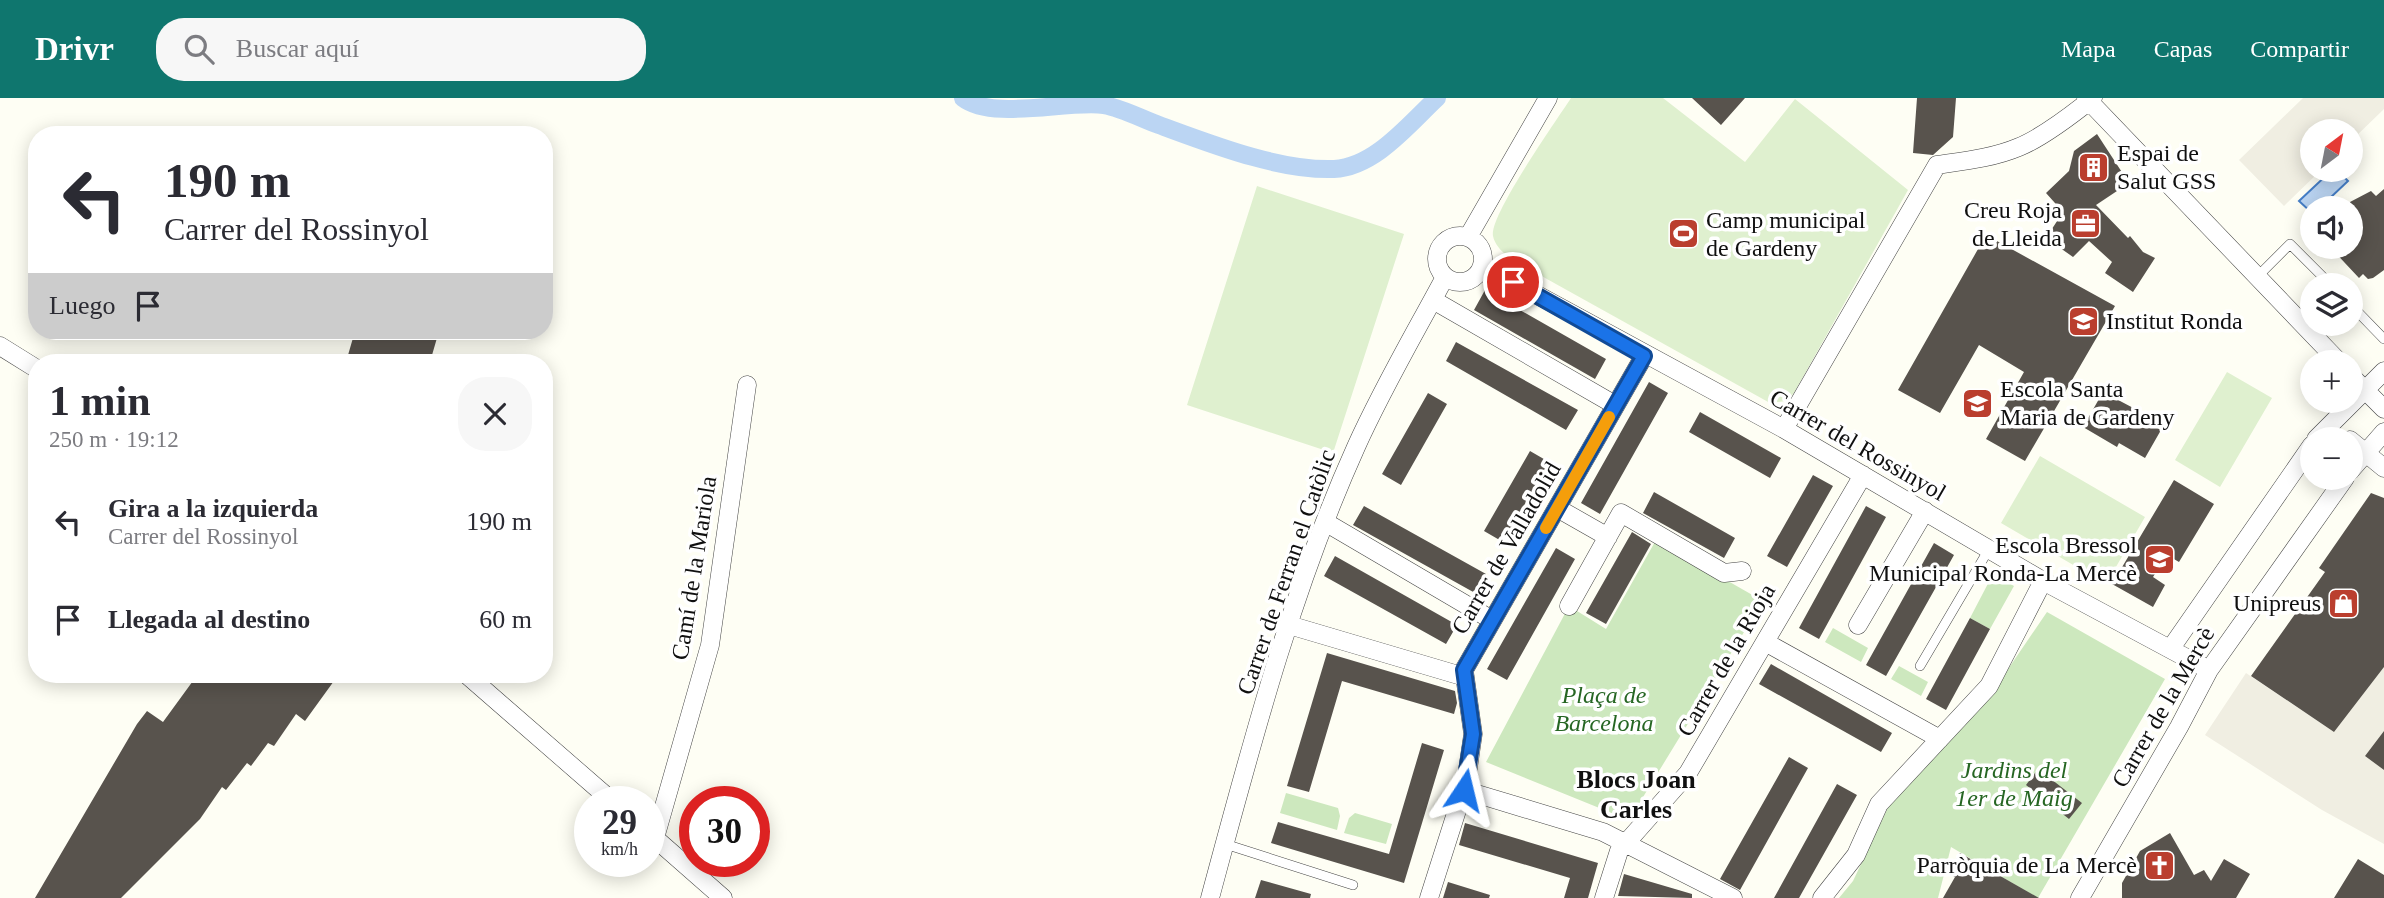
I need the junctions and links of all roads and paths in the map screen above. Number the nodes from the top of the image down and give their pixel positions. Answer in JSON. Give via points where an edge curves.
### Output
{"nodes":[{"id":1,"x":1548,"y":98,"type":"edge"},
{"id":2,"x":2089,"y":99,"type":"edge"},
{"id":3,"x":1468,"y":237,"type":"junction"},
{"id":4,"x":1482,"y":265,"type":"junction"},
{"id":5,"x":2319,"y":273,"type":"edge"},
{"id":6,"x":1445,"y":277,"type":"junction"},
{"id":7,"x":2257,"y":277,"type":"junction"},
{"id":8,"x":1433,"y":300,"type":"junction"},
{"id":9,"x":2363,"y":317,"type":"edge"},
{"id":10,"x":2384,"y":339,"type":"edge"},
{"id":11,"x":0,"y":346,"type":"edge"},
{"id":12,"x":2327,"y":350,"type":"edge"},
{"id":13,"x":1644,"y":356,"type":"junction"},
{"id":14,"x":28,"y":363,"type":"edge"},
{"id":15,"x":2384,"y":371,"type":"edge"},
{"id":16,"x":747,"y":385,"type":"dead end"},
{"id":17,"x":2363,"y":389,"type":"joint"},
{"id":18,"x":1615,"y":405,"type":"junction"},
{"id":19,"x":2384,"y":409,"type":"edge"},
{"id":20,"x":2339,"y":413,"type":"edge"},
{"id":21,"x":2330,"y":422,"type":"junction"},
{"id":22,"x":2326,"y":427,"type":"edge"},
{"id":23,"x":2336,"y":427,"type":"edge"},
{"id":24,"x":1784,"y":429,"type":"junction"},
{"id":25,"x":2384,"y":432,"type":"edge"},
{"id":26,"x":2365,"y":452,"type":"junction"},
{"id":27,"x":2363,"y":455,"type":"edge"},
{"id":28,"x":2300,"y":462,"type":"edge"},
{"id":29,"x":2384,"y":468,"type":"edge"},
{"id":30,"x":1863,"y":475,"type":"junction"},
{"id":31,"x":2336,"y":490,"type":"edge"},
{"id":32,"x":1557,"y":508,"type":"junction"},
{"id":33,"x":1925,"y":511,"type":"junction"},
{"id":34,"x":1325,"y":522,"type":"junction"},
{"id":35,"x":1608,"y":537,"type":"junction"},
{"id":36,"x":1989,"y":549,"type":"junction"},
{"id":37,"x":1742,"y":571,"type":"dead end"},
{"id":38,"x":2043,"y":581,"type":"junction"},
{"id":39,"x":1569,"y":606,"type":"dead end"},
{"id":40,"x":1492,"y":620,"type":"junction"},
{"id":41,"x":1289,"y":625,"type":"junction"},
{"id":42,"x":1858,"y":625,"type":"dead end"},
{"id":43,"x":1765,"y":642,"type":"junction"},
{"id":44,"x":2171,"y":648,"type":"junction"},
{"id":45,"x":1920,"y":666,"type":"dead end"},
{"id":46,"x":2209,"y":670,"type":"junction"},
{"id":47,"x":1465,"y":677,"type":"junction"},
{"id":48,"x":476,"y":683,"type":"edge"},
{"id":49,"x":1940,"y":739,"type":"junction"},
{"id":50,"x":595,"y":786,"type":"edge"},
{"id":51,"x":1464,"y":790,"type":"junction"},
{"id":52,"x":665,"y":793,"type":"edge"},
{"id":53,"x":1627,"y":842,"type":"junction"},
{"id":54,"x":1225,"y":844,"type":"junction"},
{"id":55,"x":665,"y":847,"type":"edge"},
{"id":56,"x":1353,"y":885,"type":"dead end"},
{"id":57,"x":1727,"y":896,"type":"edge"},
{"id":58,"x":723,"y":898,"type":"edge"},
{"id":59,"x":1210,"y":898,"type":"edge"},
{"id":60,"x":1429,"y":898,"type":"edge"},
{"id":61,"x":1604,"y":898,"type":"edge"},
{"id":62,"x":1822,"y":898,"type":"edge"},
{"id":63,"x":2080,"y":898,"type":"edge"}],
"edges":[{"from":1,"to":3,"type":"street"},
{"from":2,"to":7,"type":"street"},
{"from":2,"to":24,"type":"street","via":[[2019,147],[1937,165]]},
{"from":3,"to":4,"type":"street","via":[[1479,246]]},
{"from":3,"to":6,"type":"street","via":[[1453,236],[1437,251],[1437,265]]},
{"from":4,"to":6,"type":"street","via":[[1466,281]]},
{"from":4,"to":13,"type":"street","name":"Carrer del Rossinyol"},
{"from":5,"to":7,"type":"lane","via":[[2290,244]]},
{"from":6,"to":8,"type":"street","name":"Carrer de Ferran el Catòlic"},
{"from":7,"to":12,"type":"street"},
{"from":8,"to":18,"type":"street"},
{"from":8,"to":34,"type":"street","name":"Carrer de Ferran el Catòlic","via":[[1357,446]]},
{"from":9,"to":10,"type":"lane"},
{"from":11,"to":14,"type":"street"},
{"from":13,"to":18,"type":"street","name":"Carrer de Valladolid"},
{"from":13,"to":24,"type":"street","name":"Carrer del Rossinyol"},
{"from":15,"to":17,"type":"street"},
{"from":16,"to":52,"type":"street","name":"Camí de la Mariola","via":[[710,645]]},
{"from":17,"to":19,"type":"street"},
{"from":18,"to":32,"type":"street","name":"Carrer de Valladolid"},
{"from":20,"to":21,"type":"street"},
{"from":21,"to":22,"type":"street"},
{"from":21,"to":23,"type":"street"},
{"from":24,"to":30,"type":"street","name":"Carrer del Rossinyol"},
{"from":25,"to":26,"type":"street"},
{"from":26,"to":27,"type":"street"},
{"from":26,"to":29,"type":"street"},
{"from":28,"to":44,"type":"street","name":"Carrer de la Mercè"},
{"from":30,"to":33,"type":"street","name":"Carrer del Rossinyol"},
{"from":30,"to":43,"type":"street","name":"Carrer de la Rioja"},
{"from":31,"to":46,"type":"street","name":"Carrer de la Mercè"},
{"from":32,"to":35,"type":"street"},
{"from":32,"to":40,"type":"street","name":"Carrer de Valladolid"},
{"from":33,"to":36,"type":"street","name":"Carrer del Rossinyol"},
{"from":33,"to":42,"type":"street"},
{"from":34,"to":40,"type":"street"},
{"from":34,"to":41,"type":"street","name":"Carrer de Ferran el Catòlic"},
{"from":35,"to":37,"type":"street","via":[[1621,513],[1724,573]]},
{"from":35,"to":39,"type":"street"},
{"from":36,"to":38,"type":"street","name":"Carrer del Rossinyol"},
{"from":36,"to":45,"type":"lane"},
{"from":38,"to":44,"type":"street","name":"Carrer del Rossinyol"},
{"from":38,"to":49,"type":"street","via":[[1989,686]]},
{"from":40,"to":47,"type":"street","name":"Carrer de Valladolid","via":[[1464,670]]},
{"from":41,"to":47,"type":"street"},
{"from":41,"to":54,"type":"street","name":"Carrer de Ferran el Catòlic"},
{"from":43,"to":49,"type":"street"},
{"from":43,"to":53,"type":"street","name":"Carrer de la Rioja","via":[[1689,773]]},
{"from":44,"to":46,"type":"street","name":"Carrer del Rossinyol"},
{"from":46,"to":63,"type":"street","name":"Carrer de la Mercè"},
{"from":47,"to":51,"type":"street","name":"Carrer de Valladolid","via":[[1473,734]]},
{"from":48,"to":50,"type":"street"},
{"from":49,"to":62,"type":"street","via":[[1879,804],[1856,855]]},
{"from":51,"to":53,"type":"street"},
{"from":51,"to":60,"type":"street","name":"Carrer de Valladolid"},
{"from":53,"to":57,"type":"street"},
{"from":53,"to":61,"type":"street","name":"Carrer de la Rioja","via":[[1614,862]]},
{"from":54,"to":56,"type":"lane"},
{"from":54,"to":59,"type":"street","name":"Carrer de Ferran el Catòlic"},
{"from":55,"to":58,"type":"street","name":"Camí de la Mariola"}]}
